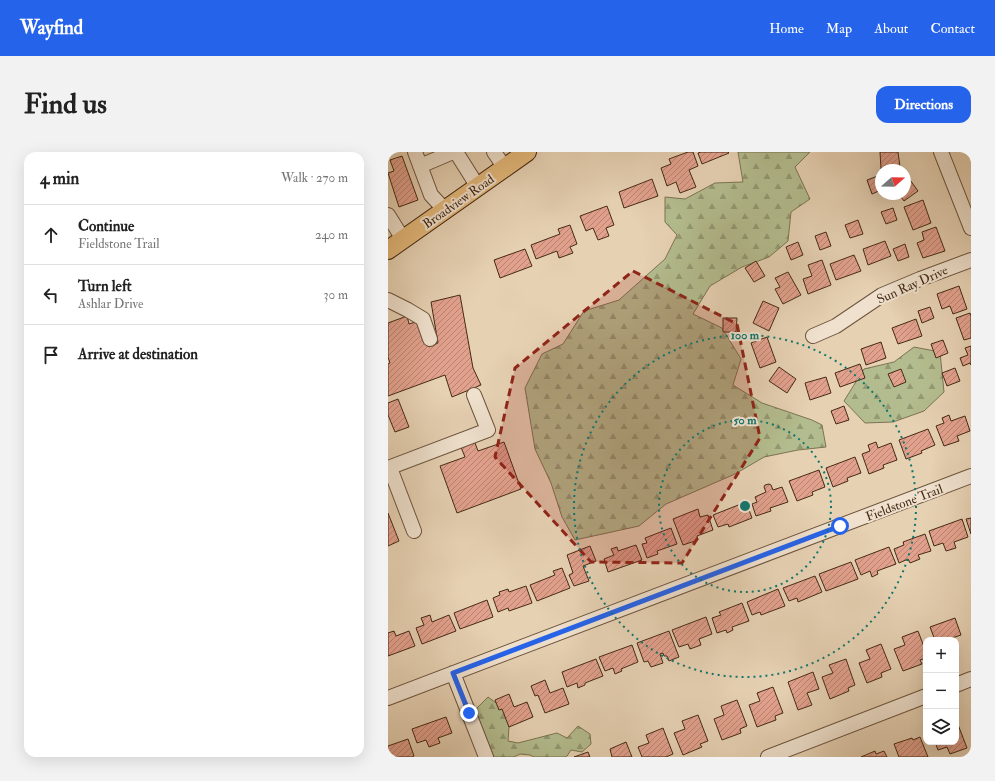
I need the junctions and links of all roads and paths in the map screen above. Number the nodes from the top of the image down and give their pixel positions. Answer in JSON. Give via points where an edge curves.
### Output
{"nodes":[{"id":1,"x":415,"y":152,"type":"edge"},
{"id":2,"x":455,"y":152,"type":"edge"},
{"id":3,"x":494,"y":152,"type":"edge"},
{"id":4,"x":941,"y":152,"type":"edge"},
{"id":5,"x":515,"y":158,"type":"edge"},
{"id":6,"x":420,"y":166,"type":"junction"},
{"id":7,"x":478,"y":187,"type":"junction"},
{"id":8,"x":445,"y":210,"type":"junction"},
{"id":9,"x":388,"y":215,"type":"edge"},
{"id":10,"x":971,"y":228,"type":"edge"},
{"id":11,"x":403,"y":239,"type":"junction"},
{"id":12,"x":388,"y":250,"type":"edge"},
{"id":13,"x":971,"y":260,"type":"edge"},
{"id":14,"x":388,"y":300,"type":"edge"},
{"id":15,"x":813,"y":336,"type":"dead end"},
{"id":16,"x":430,"y":339,"type":"dead end"},
{"id":17,"x":474,"y":395,"type":"dead end"},
{"id":18,"x":389,"y":468,"type":"edge"},
{"id":19,"x":971,"y":476,"type":"edge"},
{"id":20,"x":414,"y":531,"type":"dead end"},
{"id":21,"x":453,"y":673,"type":"junction"},
{"id":22,"x":971,"y":679,"type":"edge"},
{"id":23,"x":959,"y":684,"type":"edge"},
{"id":24,"x":923,"y":697,"type":"edge"},
{"id":25,"x":388,"y":698,"type":"edge"},
{"id":26,"x":486,"y":757,"type":"edge"},
{"id":27,"x":768,"y":757,"type":"edge"}],
"edges":[{"from":1,"to":6,"type":"street"},
{"from":2,"to":6,"type":"street"},
{"from":2,"to":7,"type":"street"},
{"from":3,"to":5,"type":"street"},
{"from":4,"to":10,"type":"street"},
{"from":5,"to":7,"type":"main road","name":"Broadview Road"},
{"from":6,"to":8,"type":"street","via":[[431,195]]},
{"from":7,"to":8,"type":"main road","name":"Broadview Road"},
{"from":8,"to":11,"type":"main road","name":"Broadview Road"},
{"from":9,"to":11,"type":"street"},
{"from":11,"to":12,"type":"main road","name":"Broadview Road"},
{"from":13,"to":15,"type":"street","name":"Sun Ray Drive","via":[[882,295],[836,326]]},
{"from":14,"to":16,"type":"street","via":[[423,319]]},
{"from":17,"to":18,"type":"street","via":[[488,430]]},
{"from":18,"to":20,"type":"street"},
{"from":19,"to":21,"type":"street","name":"Fieldstone Trail"},
{"from":21,"to":25,"type":"street","name":"Fieldstone Trail"},
{"from":21,"to":26,"type":"street"},
{"from":22,"to":23,"type":"street"},
{"from":24,"to":27,"type":"street"}]}
